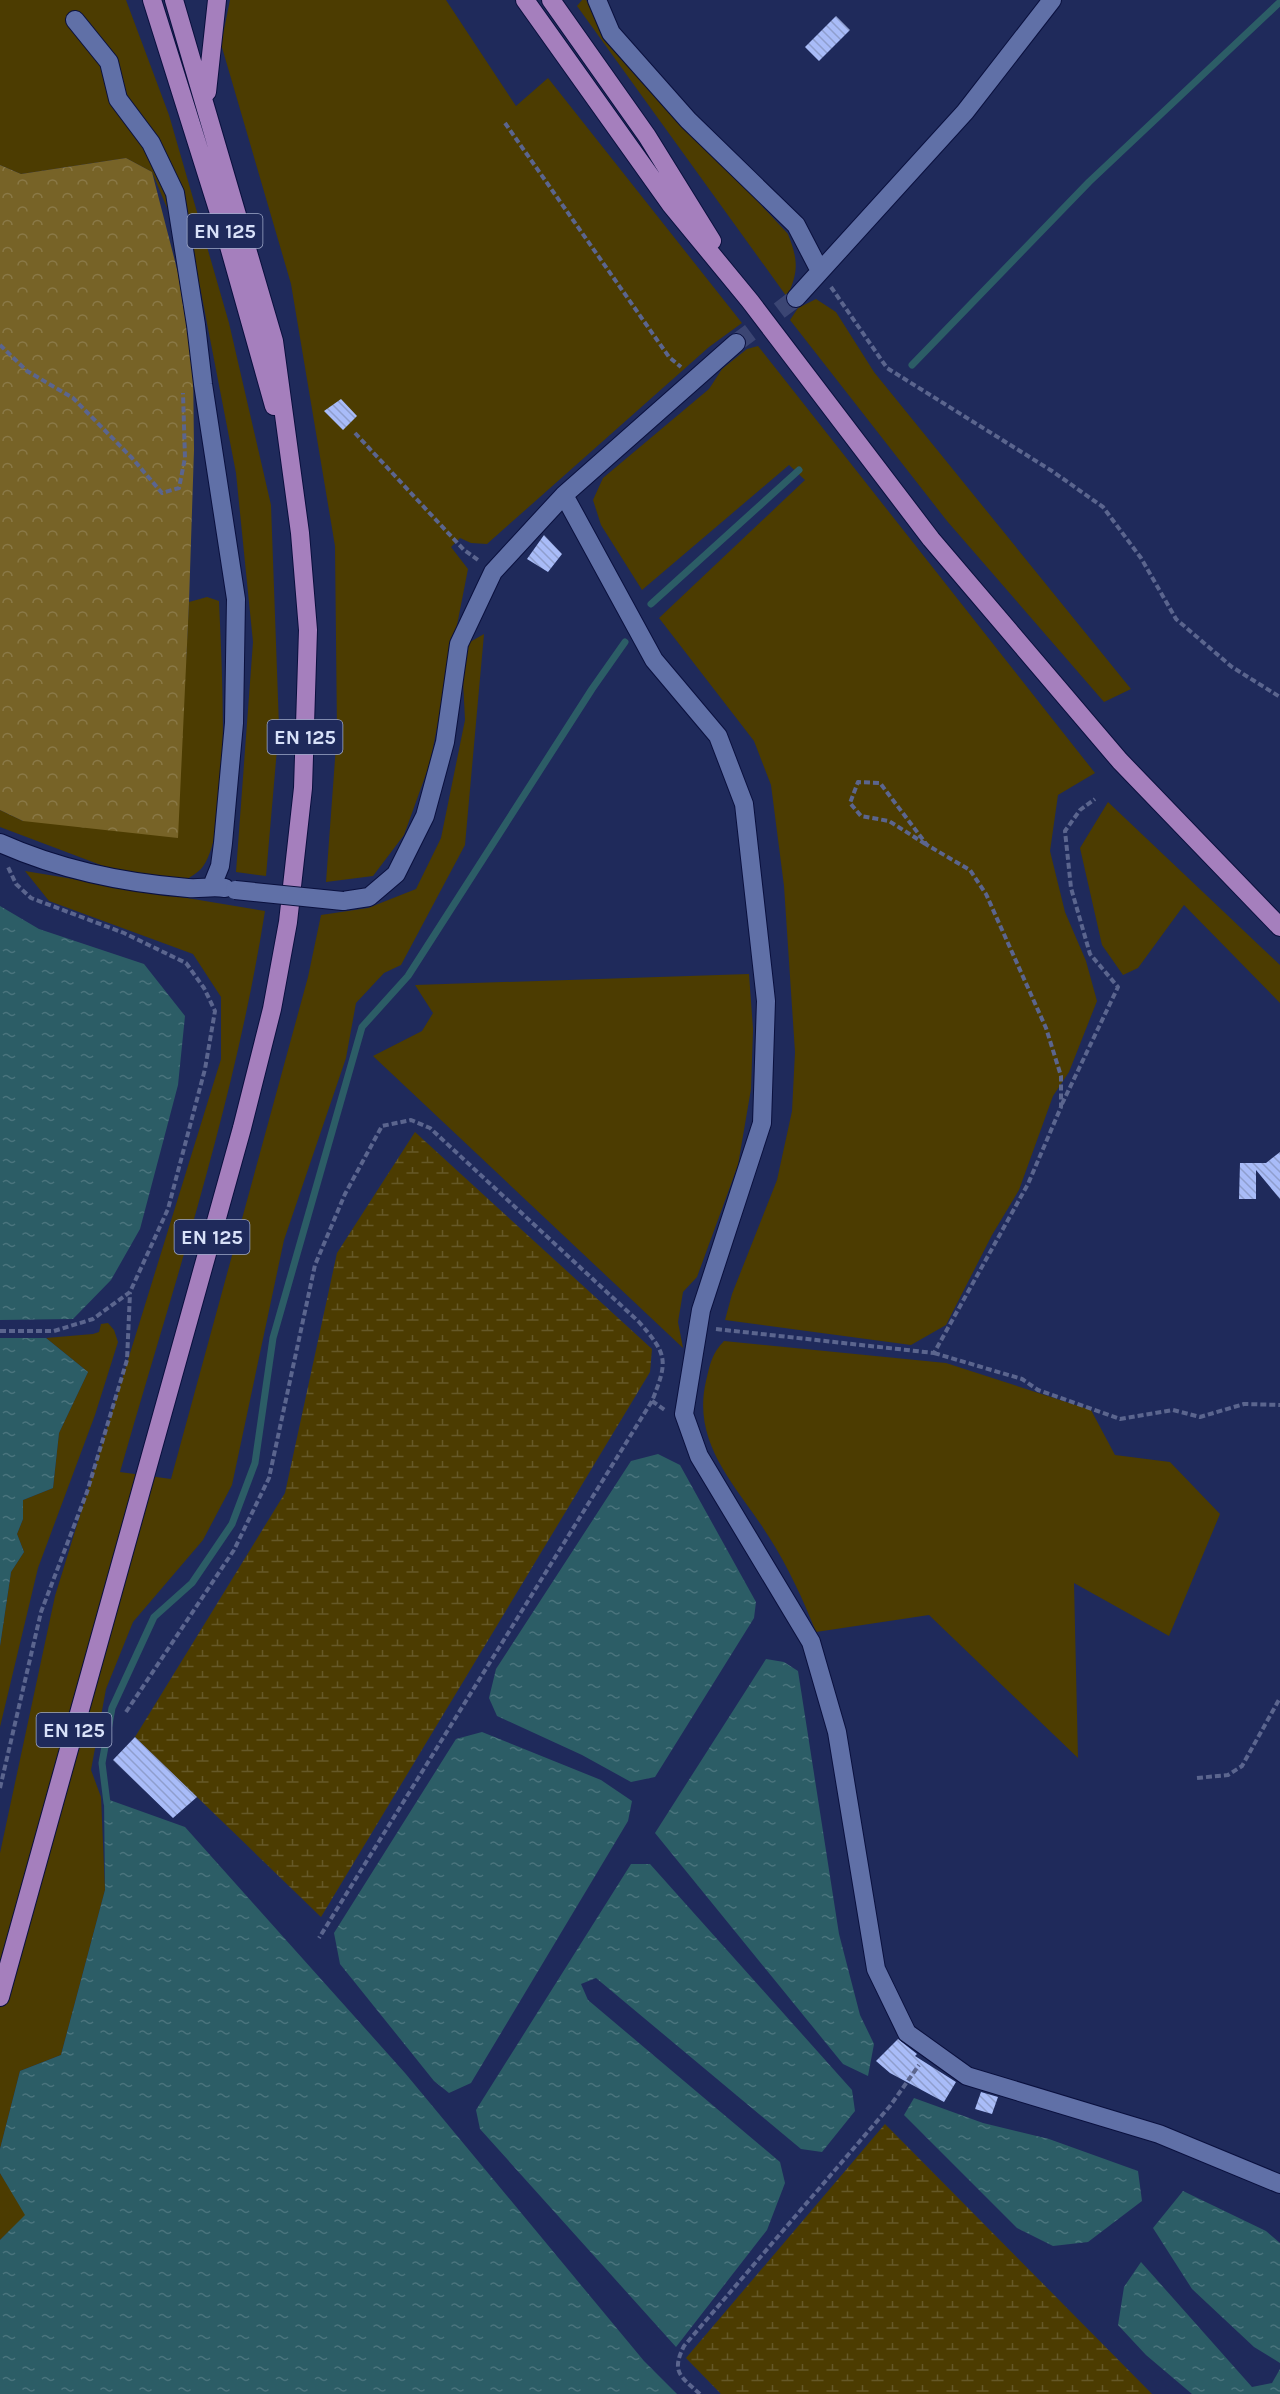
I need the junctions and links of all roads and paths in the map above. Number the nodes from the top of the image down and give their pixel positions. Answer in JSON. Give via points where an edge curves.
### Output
{"nodes":[{"id":1,"x":151,"y":0,"type":"edge"},
{"id":2,"x":174,"y":0,"type":"edge"},
{"id":3,"x":217,"y":0,"type":"edge"},
{"id":4,"x":511,"y":0,"type":"edge"},
{"id":5,"x":525,"y":0,"type":"edge"},
{"id":6,"x":551,"y":0,"type":"edge"},
{"id":7,"x":558,"y":0,"type":"edge"},
{"id":8,"x":597,"y":0,"type":"edge"},
{"id":9,"x":1052,"y":0,"type":"edge"},
{"id":10,"x":75,"y":20,"type":"dead end"},
{"id":11,"x":576,"y":34,"type":"junction"},
{"id":12,"x":601,"y":104,"type":"junction"},
{"id":13,"x":206,"y":106,"type":"junction"},
{"id":14,"x":505,"y":123,"type":"dead end"},
{"id":15,"x":820,"y":271,"type":"junction"},
{"id":16,"x":796,"y":298,"type":"tunnel mouth"},
{"id":17,"x":750,"y":301,"type":"junction"},
{"id":18,"x":736,"y":343,"type":"tunnel mouth"},
{"id":19,"x":0,"y":345,"type":"edge"},
{"id":20,"x":695,"y":379,"type":"junction"},
{"id":21,"x":203,"y":384,"type":"junction"},
{"id":22,"x":355,"y":433,"type":"dead end"},
{"id":23,"x":291,"y":463,"type":"junction"},
{"id":24,"x":564,"y":495,"type":"junction"},
{"id":25,"x":493,"y":572,"type":"junction"},
{"id":26,"x":1280,"y":697,"type":"edge"},
{"id":27,"x":1095,"y":799,"type":"dead end"},
{"id":28,"x":3,"y":844,"type":"edge"},
{"id":29,"x":927,"y":845,"type":"junction"},
{"id":30,"x":213,"y":886,"type":"junction"},
{"id":31,"x":1280,"y":927,"type":"edge"},
{"id":32,"x":1061,"y":1107,"type":"junction"},
{"id":33,"x":130,"y":1292,"type":"junction"},
{"id":34,"x":698,"y":1326,"type":"junction"},
{"id":35,"x":0,"y":1331,"type":"edge"},
{"id":36,"x":934,"y":1353,"type":"junction"},
{"id":37,"x":1280,"y":1405,"type":"edge"},
{"id":38,"x":1280,"y":1698,"type":"edge"},
{"id":39,"x":126,"y":1712,"type":"dead end"},
{"id":40,"x":1197,"y":1778,"type":"dead end"},
{"id":41,"x":0,"y":1788,"type":"edge"},
{"id":42,"x":319,"y":1938,"type":"dead end"},
{"id":43,"x":0,"y":1997,"type":"edge"},
{"id":44,"x":930,"y":2050,"type":"junction"},
{"id":45,"x":1280,"y":2184,"type":"edge"},
{"id":46,"x":699,"y":2394,"type":"edge"}],
"edges":[{"from":1,"to":23,"type":"main road","number":"EN 125","via":[[225,231]]},
{"from":2,"to":13,"type":"main road","number":"EN 125"},
{"from":3,"to":13,"type":"main road"},
{"from":4,"to":12,"type":"main road"},
{"from":5,"to":12,"type":"main road"},
{"from":6,"to":11,"type":"main road"},
{"from":7,"to":11,"type":"main road"},
{"from":8,"to":15,"type":"street","via":[[611,33],[681,111],[796,225]]},
{"from":9,"to":15,"type":"street","via":[[965,112]]},
{"from":10,"to":21,"type":"street","via":[[109,62],[118,99],[151,143],[175,193]]},
{"from":11,"to":17,"type":"main road","via":[[647,136]]},
{"from":12,"to":17,"type":"main road","via":[[671,205]]},
{"from":13,"to":23,"type":"main road","number":"EN 125","via":[[274,341]]},
{"from":14,"to":20,"type":"path","via":[[669,357]]},
{"from":15,"to":16,"type":"street"},
{"from":15,"to":26,"type":"path","via":[[887,368],[1104,507],[1141,558],[1176,619],[1232,667]]},
{"from":17,"to":31,"type":"main road","via":[[931,539],[999,621],[1187,834]]},
{"from":18,"to":20,"type":"street"},
{"from":19,"to":21,"type":"path","via":[[27,371],[73,398],[162,493],[179,488],[185,458],[183,393]]},
{"from":20,"to":24,"type":"street"},
{"from":21,"to":30,"type":"street","via":[[236,599],[234,723],[223,843]]},
{"from":22,"to":25,"type":"path","via":[[464,550]]},
{"from":23,"to":43,"type":"main road","number":"EN 125","via":[[308,630],[303,788],[288,922],[272,1009]]},
{"from":24,"to":25,"type":"street"},
{"from":24,"to":34,"type":"street","via":[[654,660],[718,736],[744,804],[766,1001],[762,1123]]},
{"from":25,"to":30,"type":"street","bridge":true,"via":[[459,644],[445,742],[425,816],[396,873],[369,897],[343,901]]},
{"from":27,"to":32,"type":"path","via":[[1080,810],[1065,831],[1070,876],[1090,954],[1118,987]]},
{"from":28,"to":30,"type":"street","via":[[57,864],[122,879],[191,889]]},
{"from":28,"to":33,"type":"path","via":[[8,870],[16,884],[32,898],[124,933],[186,963],[215,1011],[205,1069],[168,1209]]},
{"from":29,"to":29,"type":"path","via":[[880,783],[858,782],[850,803],[861,816],[888,821]]},
{"from":29,"to":32,"type":"path","via":[[970,870],[986,894],[1046,1028],[1061,1076]]},
{"from":32,"to":36,"type":"path","via":[[1028,1184]]},
{"from":33,"to":35,"type":"path","via":[[93,1319],[54,1331]]},
{"from":33,"to":41,"type":"path","via":[[128,1360],[87,1492],[41,1612]]},
{"from":34,"to":36,"type":"path"},
{"from":34,"to":44,"type":"street","via":[[684,1414],[699,1456],[811,1642],[837,1732],[876,1969],[907,2033]]},
{"from":36,"to":37,"type":"path","via":[[1022,1379],[1038,1390],[1120,1419],[1173,1410],[1200,1417],[1244,1404]]},
{"from":38,"to":40,"type":"path","via":[[1242,1766],[1228,1775]]},
{"from":39,"to":42,"type":"path","via":[[234,1550],[269,1478],[315,1265],[345,1194],[382,1125],[411,1120],[430,1128],[639,1322],[660,1346],[664,1370],[652,1401]]},
{"from":44,"to":45,"type":"street","via":[[967,2076],[1159,2134]]},
{"from":44,"to":46,"type":"path","via":[[890,2106],[684,2346],[676,2361],[679,2375]]}]}
